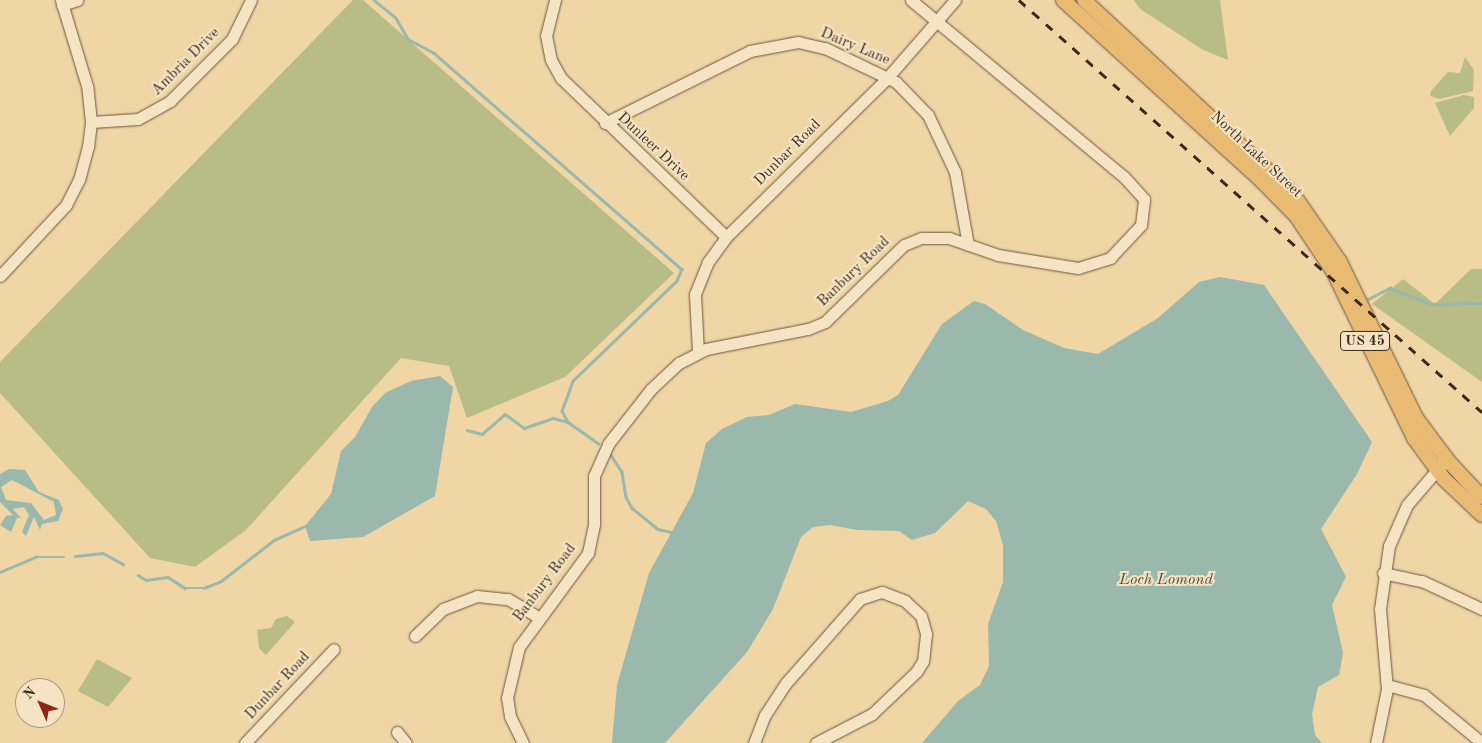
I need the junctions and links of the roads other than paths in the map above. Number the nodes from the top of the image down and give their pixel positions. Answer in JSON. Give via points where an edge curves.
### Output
{"nodes":[{"id":1,"x":77,"y":0,"type":"edge"},
{"id":2,"x":251,"y":0,"type":"edge"},
{"id":3,"x":555,"y":0,"type":"edge"},
{"id":4,"x":911,"y":0,"type":"edge"},
{"id":5,"x":954,"y":0,"type":"edge"},
{"id":6,"x":1064,"y":0,"type":"edge"},
{"id":7,"x":1084,"y":0,"type":"edge"},
{"id":8,"x":61,"y":2,"type":"edge"},
{"id":9,"x":937,"y":22,"type":"junction"},
{"id":10,"x":888,"y":77,"type":"junction"},
{"id":11,"x":91,"y":122,"type":"junction"},
{"id":12,"x":605,"y":123,"type":"junction"},
{"id":13,"x":726,"y":237,"type":"junction"},
{"id":14,"x":968,"y":245,"type":"junction"},
{"id":15,"x":0,"y":276,"type":"edge"},
{"id":16,"x":698,"y":352,"type":"junction"},
{"id":17,"x":1447,"y":460,"type":"junction"},
{"id":18,"x":1436,"y":469,"type":"junction"},
{"id":19,"x":1482,"y":497,"type":"edge"},
{"id":20,"x":1482,"y":515,"type":"edge"},
{"id":21,"x":1383,"y":573,"type":"junction"},
{"id":22,"x":1482,"y":609,"type":"edge"},
{"id":23,"x":538,"y":617,"type":"junction"},
{"id":24,"x":415,"y":636,"type":"dead end"},
{"id":25,"x":334,"y":650,"type":"dead end"},
{"id":26,"x":1387,"y":685,"type":"junction"},
{"id":27,"x":397,"y":732,"type":"dead end"},
{"id":28,"x":245,"y":743,"type":"edge"},
{"id":29,"x":406,"y":743,"type":"edge"},
{"id":30,"x":523,"y":743,"type":"edge"},
{"id":31,"x":754,"y":743,"type":"edge"},
{"id":32,"x":816,"y":743,"type":"edge"},
{"id":33,"x":1376,"y":743,"type":"edge"},
{"id":34,"x":1482,"y":743,"type":"edge"}],
"edges":[{"from":1,"to":8,"type":"street"},
{"from":2,"to":11,"type":"street","name":"Ambria Drive","via":[[232,38],[170,101],[138,119]]},
{"from":3,"to":12,"type":"street","name":"Dunleer Drive","via":[[546,35],[551,60],[561,78]]},
{"from":4,"to":9,"type":"street","name":"Banbury Road"},
{"from":5,"to":9,"type":"street","name":"Dunbar Road"},
{"from":6,"to":18,"type":"main road","name":"North Lake Street","number":"US 45","via":[[1297,217],[1333,272],[1405,424]]},
{"from":7,"to":17,"type":"main road","name":"North Lake Street","number":"US 45","via":[[1263,162],[1298,200],[1340,262],[1409,406]]},
{"from":8,"to":11,"type":"street","via":[[87,86]]},
{"from":9,"to":10,"type":"street","name":"Dunbar Road"},
{"from":9,"to":14,"type":"street","name":"Banbury Road","via":[[1112,166],[1142,195],[1145,204],[1138,232],[1119,252],[1093,267],[1034,263]]},
{"from":10,"to":12,"type":"street","name":"Dairy Lane","via":[[810,43],[775,43],[730,59]]},
{"from":10,"to":13,"type":"street","name":"Dunbar Road"},
{"from":10,"to":14,"type":"street","name":"Dairy Lane","via":[[913,98],[941,138],[960,194]]},
{"from":11,"to":15,"type":"street","via":[[84,166],[73,194],[55,220]]},
{"from":12,"to":13,"type":"street","name":"Dunleer Drive"},
{"from":13,"to":16,"type":"street","name":"Dunbar Road","via":[[708,262],[695,294]]},
{"from":14,"to":16,"type":"street","name":"Banbury Road","via":[[934,236],[911,241],[824,322],[808,329],[740,339]]},
{"from":16,"to":23,"type":"street","name":"Banbury Road","via":[[652,389],[608,444],[594,476],[594,524],[588,553]]},
{"from":17,"to":18,"type":"street"},
{"from":17,"to":19,"type":"main road","name":"North Lake Street","number":"US 45"},
{"from":18,"to":20,"type":"main road","name":"North Lake Street","number":"US 45"},
{"from":18,"to":21,"type":"street","via":[[1417,491],[1397,524]]},
{"from":21,"to":22,"type":"street","via":[[1422,581]]},
{"from":21,"to":26,"type":"street","via":[[1380,609]]},
{"from":23,"to":24,"type":"street","via":[[508,599],[477,596],[443,610]]},
{"from":23,"to":30,"type":"street","name":"Banbury Road","via":[[519,647],[507,698],[510,716]]},
{"from":25,"to":28,"type":"street","name":"Dunbar Road"},
{"from":26,"to":33,"type":"street"},
{"from":26,"to":34,"type":"street","via":[[1406,688],[1436,703]]},
{"from":27,"to":29,"type":"street"},
{"from":31,"to":32,"type":"street","via":[[765,715],[786,683],[860,599],[882,592],[905,601],[921,616],[926,634],[923,661],[916,672],[872,714]]}]}
